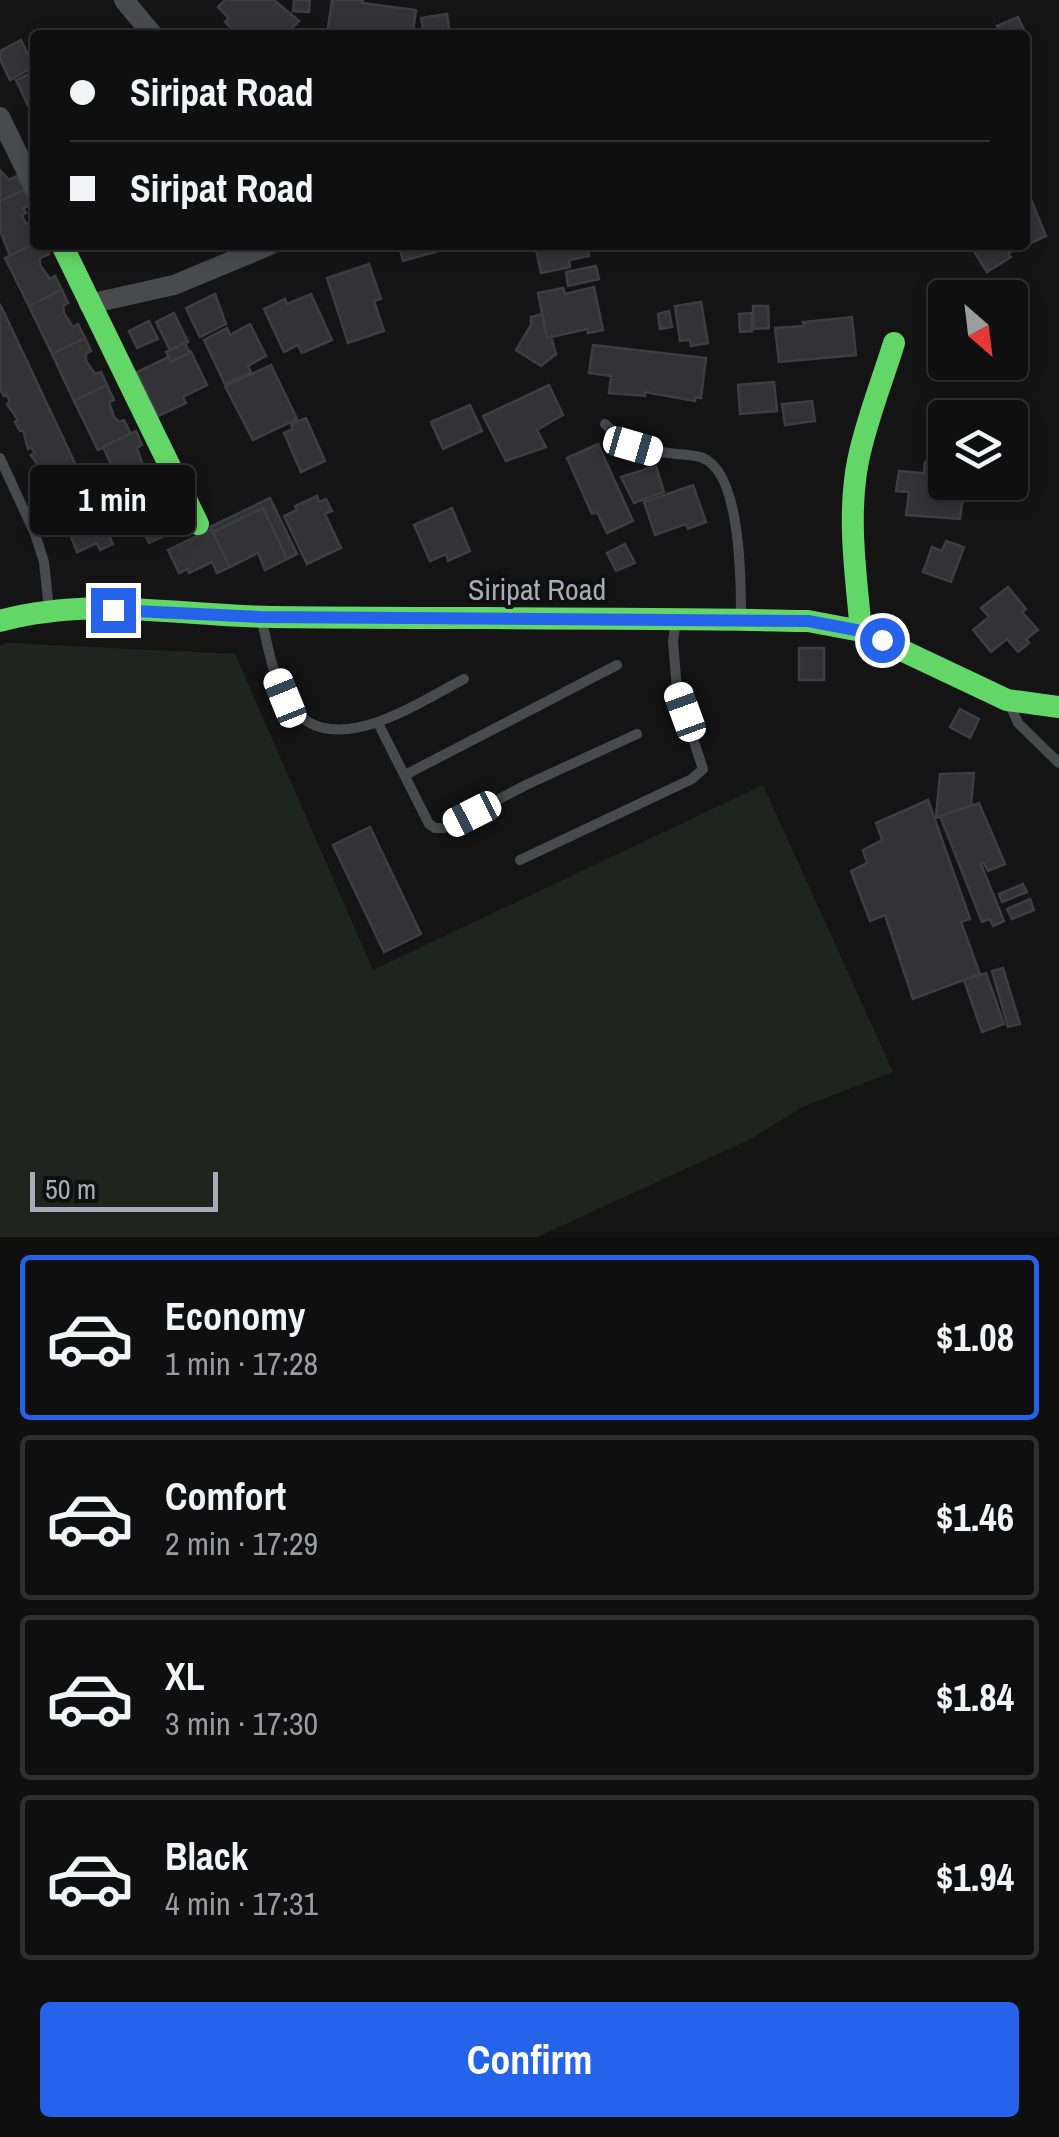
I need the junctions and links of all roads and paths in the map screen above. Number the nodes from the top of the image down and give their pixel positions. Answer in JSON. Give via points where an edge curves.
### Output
{"nodes":[{"id":1,"x":124,"y":0,"type":"edge"},
{"id":2,"x":150,"y":30,"type":"edge"},
{"id":3,"x":0,"y":116,"type":"edge"},
{"id":4,"x":30,"y":179,"type":"edge"},
{"id":5,"x":64,"y":250,"type":"edge"},
{"id":6,"x":258,"y":250,"type":"edge"},
{"id":7,"x":89,"y":304,"type":"junction"},
{"id":8,"x":894,"y":343,"type":"dead end"},
{"id":9,"x":605,"y":424,"type":"dead end"},
{"id":10,"x":0,"y":458,"type":"edge"},
{"id":11,"x":198,"y":524,"type":"dead end"},
{"id":12,"x":49,"y":611,"type":"junction"},
{"id":13,"x":261,"y":617,"type":"junction"},
{"id":14,"x":676,"y":619,"type":"junction"},
{"id":15,"x":741,"y":619,"type":"junction"},
{"id":16,"x":0,"y":621,"type":"edge"},
{"id":17,"x":861,"y":631,"type":"junction"},
{"id":18,"x":617,"y":664,"type":"dead end"},
{"id":19,"x":464,"y":680,"type":"dead end"},
{"id":20,"x":1008,"y":700,"type":"junction"},
{"id":21,"x":1059,"y":707,"type":"edge"},
{"id":22,"x":378,"y":723,"type":"junction"},
{"id":23,"x":638,"y":734,"type":"dead end"},
{"id":24,"x":1059,"y":764,"type":"edge"},
{"id":25,"x":405,"y":776,"type":"junction"},
{"id":26,"x":520,"y":860,"type":"dead end"}],
"edges":[{"from":1,"to":2,"type":"street"},
{"from":3,"to":4,"type":"street"},
{"from":5,"to":7,"type":"street"},
{"from":6,"to":7,"type":"street","via":[[174,284]]},
{"from":7,"to":11,"type":"street"},
{"from":8,"to":17,"type":"street","via":[[854,490]]},
{"from":9,"to":15,"type":"lane","via":[[633,446],[698,456],[721,474],[740,562]]},
{"from":10,"to":12,"type":"lane","via":[[44,562]]},
{"from":12,"to":13,"type":"street","name":"Siripat Road"},
{"from":12,"to":16,"type":"street","name":"Siripat Road"},
{"from":13,"to":14,"type":"street","name":"Siripat Road"},
{"from":13,"to":22,"type":"lane","via":[[273,667],[298,716],[334,732]]},
{"from":14,"to":15,"type":"street","name":"Siripat Road"},
{"from":14,"to":26,"type":"lane","via":[[677,690],[703,769]]},
{"from":15,"to":17,"type":"street","name":"Siripat Road"},
{"from":17,"to":20,"type":"street","name":"Siripat Road"},
{"from":18,"to":25,"type":"lane"},
{"from":19,"to":22,"type":"lane"},
{"from":20,"to":21,"type":"street","name":"Siripat Road"},
{"from":20,"to":24,"type":"lane","via":[[1018,723]]},
{"from":22,"to":25,"type":"lane"},
{"from":23,"to":25,"type":"lane","via":[[444,828],[429,824]]}]}
